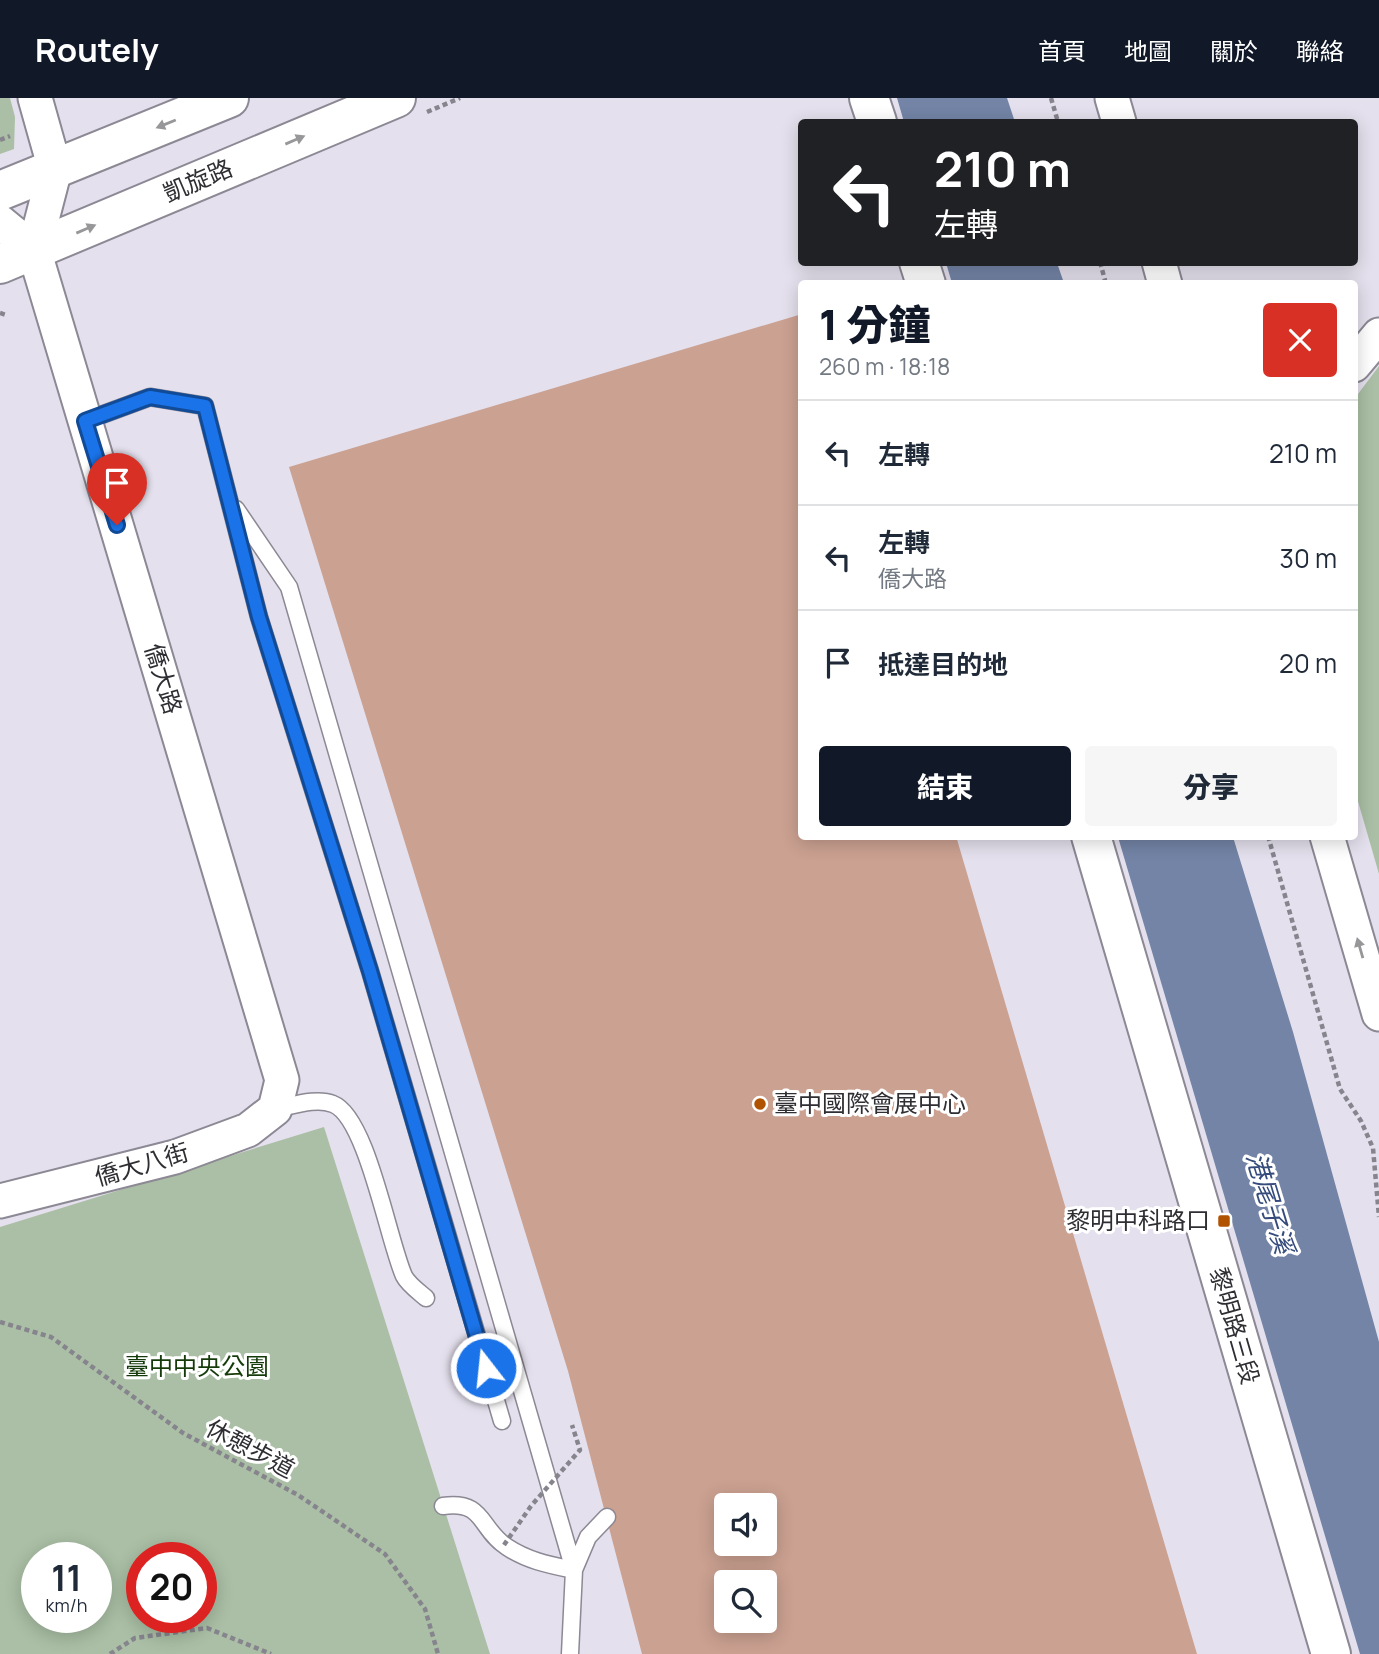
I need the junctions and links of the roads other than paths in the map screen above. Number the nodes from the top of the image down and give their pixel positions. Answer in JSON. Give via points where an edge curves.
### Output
{"nodes":[{"id":1,"x":34,"y":98,"type":"edge"},
{"id":2,"x":229,"y":98,"type":"edge"},
{"id":3,"x":396,"y":98,"type":"edge"},
{"id":4,"x":870,"y":98,"type":"edge"},
{"id":5,"x":1112,"y":98,"type":"edge"},
{"id":6,"x":876,"y":119,"type":"edge"},
{"id":7,"x":1118,"y":119,"type":"edge"},
{"id":8,"x":55,"y":169,"type":"junction"},
{"id":9,"x":0,"y":191,"type":"edge"},
{"id":10,"x":0,"y":222,"type":"edge"},
{"id":11,"x":17,"y":257,"type":"edge"},
{"id":12,"x":1379,"y":335,"type":"edge"},
{"id":13,"x":1358,"y":360,"type":"edge"},
{"id":14,"x":85,"y":421,"type":"junction"},
{"id":15,"x":229,"y":498,"type":"junction"},
{"id":16,"x":1092,"y":840,"type":"edge"},
{"id":17,"x":1327,"y":840,"type":"edge"},
{"id":18,"x":1379,"y":1014,"type":"edge"},
{"id":19,"x":275,"y":1109,"type":"junction"},
{"id":20,"x":0,"y":1201,"type":"edge"},
{"id":21,"x":426,"y":1298,"type":"dead end"},
{"id":22,"x":502,"y":1420,"type":"dead end"},
{"id":23,"x":443,"y":1506,"type":"dead end"},
{"id":24,"x":607,"y":1517,"type":"dead end"},
{"id":25,"x":574,"y":1570,"type":"junction"},
{"id":26,"x":570,"y":1654,"type":"edge"},
{"id":27,"x":1331,"y":1654,"type":"edge"}],
"edges":[{"from":1,"to":8,"type":"street"},
{"from":2,"to":8,"type":"street","one_way":true},
{"from":11,"to":3,"type":"street","name":"凱旋路","one_way":true},
{"from":4,"to":6,"type":"street"},
{"from":5,"to":7,"type":"street"},
{"from":8,"to":9,"type":"street"},
{"from":8,"to":11,"type":"street"},
{"from":10,"to":11,"type":"street"},
{"from":11,"to":14,"type":"street","name":"僑大路"},
{"from":12,"to":13,"type":"street"},
{"from":14,"to":15,"type":"lane","via":[[150,397],[205,406]]},
{"from":14,"to":19,"type":"street","name":"僑大路","via":[[281,1070]]},
{"from":15,"to":22,"type":"lane","via":[[259,617],[370,971]]},
{"from":15,"to":25,"type":"lane","via":[[289,587]]},
{"from":16,"to":27,"type":"street","name":"黎明路三段"},
{"from":18,"to":17,"type":"street","one_way":true},
{"from":19,"to":20,"type":"street","name":"僑大八街","via":[[256,1126],[175,1157]]},
{"from":19,"to":21,"type":"lane","via":[[322,1101],[336,1105],[350,1121],[366,1152],[405,1279]]},
{"from":23,"to":25,"type":"lane","via":[[473,1507],[504,1545],[529,1560]]},
{"from":24,"to":25,"type":"lane","via":[[588,1537]]},
{"from":25,"to":26,"type":"lane"}]}
